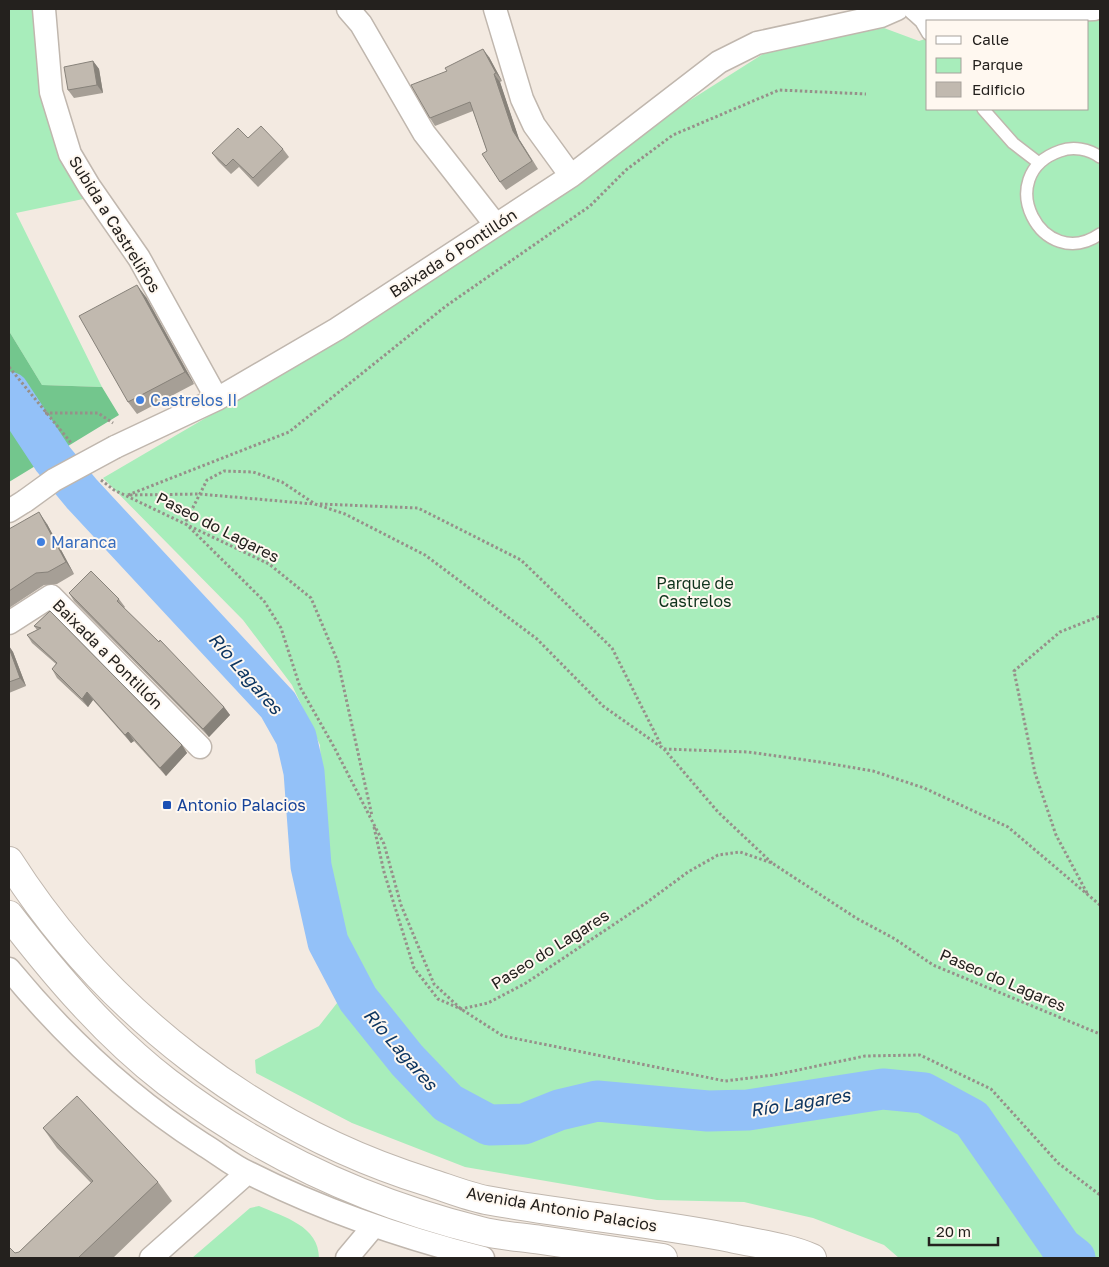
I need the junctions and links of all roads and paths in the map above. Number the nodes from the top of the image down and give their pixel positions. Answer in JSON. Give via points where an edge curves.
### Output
{"nodes":[{"id":1,"x":44,"y":9,"type":"edge"},
{"id":2,"x":348,"y":9,"type":"edge"},
{"id":3,"x":495,"y":9,"type":"edge"},
{"id":4,"x":897,"y":9,"type":"edge"},
{"id":5,"x":907,"y":9,"type":"edge"},
{"id":6,"x":915,"y":9,"type":"edge"},
{"id":7,"x":1094,"y":9,"type":"edge"},
{"id":8,"x":926,"y":31,"type":"edge"},
{"id":9,"x":866,"y":94,"type":"dead end"},
{"id":10,"x":984,"y":110,"type":"edge"},
{"id":11,"x":1100,"y":157,"type":"edge"},
{"id":12,"x":1039,"y":163,"type":"junction"},
{"id":13,"x":570,"y":176,"type":"junction"},
{"id":14,"x":495,"y":224,"type":"junction"},
{"id":15,"x":1100,"y":234,"type":"edge"},
{"id":16,"x":9,"y":367,"type":"edge"},
{"id":17,"x":217,"y":399,"type":"junction"},
{"id":18,"x":44,"y":413,"type":"junction"},
{"id":19,"x":116,"y":438,"type":"junction"},
{"id":20,"x":72,"y":445,"type":"dead end"},
{"id":21,"x":98,"y":475,"type":"dead end"},
{"id":22,"x":199,"y":494,"type":"junction"},
{"id":23,"x":127,"y":495,"type":"junction"},
{"id":24,"x":315,"y":504,"type":"junction"},
{"id":25,"x":17,"y":506,"type":"edge"},
{"id":26,"x":186,"y":523,"type":"junction"},
{"id":27,"x":1100,"y":616,"type":"edge"},
{"id":28,"x":9,"y":623,"type":"edge"},
{"id":29,"x":200,"y":747,"type":"dead end"},
{"id":30,"x":664,"y":750,"type":"junction"},
{"id":31,"x":373,"y":820,"type":"junction"},
{"id":32,"x":9,"y":861,"type":"edge"},
{"id":33,"x":772,"y":863,"type":"junction"},
{"id":34,"x":1089,"y":896,"type":"junction"},
{"id":35,"x":1100,"y":905,"type":"edge"},
{"id":36,"x":9,"y":915,"type":"edge"},
{"id":37,"x":9,"y":968,"type":"edge"},
{"id":38,"x":461,"y":1009,"type":"junction"},
{"id":39,"x":1100,"y":1034,"type":"edge"},
{"id":40,"x":247,"y":1173,"type":"junction"},
{"id":41,"x":1100,"y":1195,"type":"edge"},
{"id":42,"x":373,"y":1227,"type":"junction"},
{"id":43,"x":151,"y":1258,"type":"edge"},
{"id":44,"x":347,"y":1258,"type":"edge"},
{"id":45,"x":483,"y":1258,"type":"edge"},
{"id":46,"x":663,"y":1258,"type":"edge"},
{"id":47,"x":812,"y":1258,"type":"edge"}],
"edges":[{"from":1,"to":17,"type":"street","name":"Subida a Castreliños","via":[[51,92],[70,154],[139,258]]},
{"from":2,"to":14,"type":"street","via":[[361,24],[424,133]]},
{"from":3,"to":13,"type":"street","via":[[522,99],[534,125]]},
{"from":4,"to":13,"type":"street","name":"Baixada ó Pontillón","via":[[881,16],[757,43],[719,62]]},
{"from":5,"to":8,"type":"lane"},
{"from":6,"to":7,"type":"street","via":[[946,15]]},
{"from":9,"to":23,"type":"path","via":[[779,90],[673,135],[626,170],[590,206],[446,306],[289,432]]},
{"from":10,"to":12,"type":"lane","via":[[1013,143]]},
{"from":11,"to":12,"type":"lane","via":[[1080,149],[1065,149]]},
{"from":12,"to":15,"type":"lane","via":[[1026,192],[1028,209],[1035,224],[1061,242],[1078,243]]},
{"from":13,"to":14,"type":"street","name":"Baixada ó Pontillón"},
{"from":14,"to":17,"type":"street","name":"Baixada ó Pontillón","via":[[337,329]]},
{"from":16,"to":18,"type":"path"},
{"from":17,"to":19,"type":"street","name":"Baixada ó Pontillón"},
{"from":18,"to":19,"type":"path","via":[[98,413],[112,422]]},
{"from":18,"to":20,"type":"path"},
{"from":19,"to":25,"type":"street","name":"Baixada ó Pontillón","bridge":true},
{"from":21,"to":23,"type":"path","name":"Paseo do Lagares","via":[[114,490]]},
{"from":22,"to":23,"type":"path"},
{"from":22,"to":24,"type":"path"},
{"from":22,"to":24,"type":"path","via":[[207,480],[224,471],[253,472],[282,482]]},
{"from":22,"to":26,"type":"path"},
{"from":23,"to":26,"type":"path","name":"Paseo do Lagares"},
{"from":24,"to":30,"type":"path","via":[[345,514],[425,555],[537,639],[603,706]]},
{"from":24,"to":30,"type":"path","via":[[418,508],[521,560],[612,648]]},
{"from":26,"to":31,"type":"path","via":[[264,601],[281,628],[300,687]]},
{"from":26,"to":31,"type":"path","name":"Paseo do Lagares","via":[[269,564],[311,598],[338,662]]},
{"from":27,"to":34,"type":"path","via":[[1060,632],[1014,671],[1035,773],[1056,835]]},
{"from":28,"to":29,"type":"street","name":"Baixada a Pontillón","via":[[51,596]]},
{"from":30,"to":33,"type":"path","via":[[718,812]]},
{"from":30,"to":34,"type":"path","via":[[748,752],[811,761],[873,771],[924,788],[1008,827]]},
{"from":31,"to":38,"type":"path","via":[[384,844],[401,905],[434,984]]},
{"from":31,"to":38,"type":"path","name":"Paseo do Lagares","via":[[384,872],[414,968],[438,999]]},
{"from":32,"to":47,"type":"main road","name":"Avenida Antonio Palacios","via":[[64,936],[153,1028],[226,1085],[315,1136],[388,1170],[484,1199],[707,1234],[796,1251]]},
{"from":33,"to":38,"type":"path","name":"Paseo do Lagares","via":[[740,852],[718,855],[526,983],[488,1003]]},
{"from":33,"to":39,"type":"path","name":"Paseo do Lagares","via":[[933,965]]},
{"from":34,"to":35,"type":"path"},
{"from":36,"to":46,"type":"main road","name":"Avenida Antonio Palacios","via":[[44,960],[133,1053],[205,1109],[285,1157],[377,1199],[482,1231]]},
{"from":37,"to":40,"type":"street","via":[[44,1012],[104,1069],[160,1117]]},
{"from":38,"to":41,"type":"path","via":[[502,1036],[725,1081],[774,1075],[865,1056],[920,1055],[991,1089],[1058,1163]]},
{"from":40,"to":42,"type":"street"},
{"from":40,"to":43,"type":"street"},
{"from":42,"to":44,"type":"street"},
{"from":42,"to":45,"type":"street"}]}
